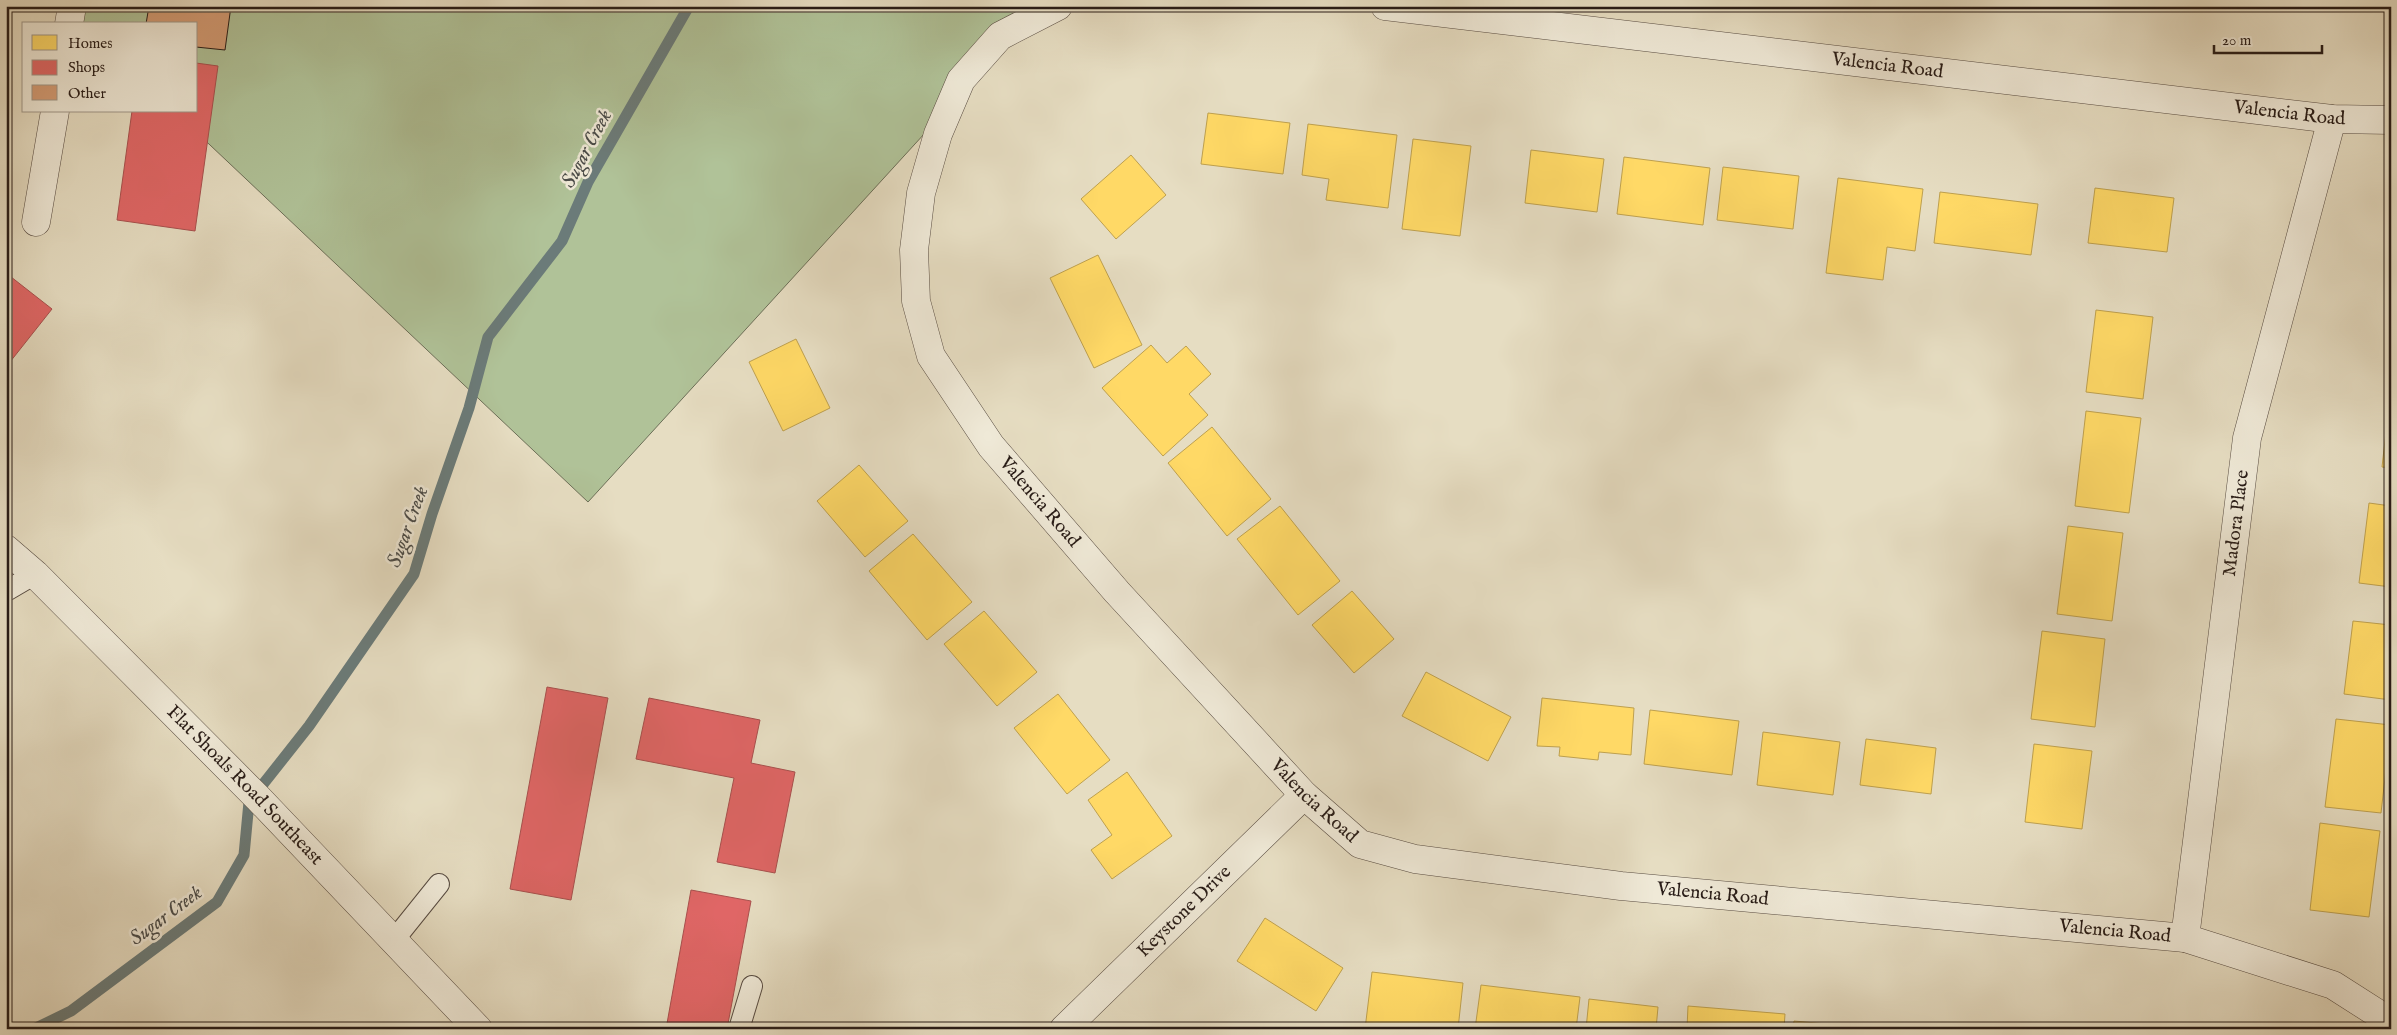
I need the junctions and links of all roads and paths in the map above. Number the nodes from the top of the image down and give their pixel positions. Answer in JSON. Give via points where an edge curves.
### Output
{"nodes":[{"id":1,"x":72,"y":6,"type":"edge"},
{"id":2,"x":1058,"y":6,"type":"edge"},
{"id":3,"x":1385,"y":6,"type":"edge"},
{"id":4,"x":69,"y":22,"type":"edge"},
{"id":5,"x":55,"y":112,"type":"edge"},
{"id":6,"x":2332,"y":119,"type":"junction"},
{"id":7,"x":2391,"y":120,"type":"edge"},
{"id":8,"x":36,"y":222,"type":"dead end"},
{"id":9,"x":6,"y":549,"type":"edge"},
{"id":10,"x":35,"y":574,"type":"junction"},
{"id":11,"x":6,"y":591,"type":"edge"},
{"id":12,"x":1304,"y":795,"type":"junction"},
{"id":13,"x":438,"y":884,"type":"dead end"},
{"id":14,"x":2185,"y":938,"type":"junction"},
{"id":15,"x":394,"y":940,"type":"junction"},
{"id":16,"x":752,"y":986,"type":"dead end"},
{"id":17,"x":2391,"y":1022,"type":"edge"},
{"id":18,"x":478,"y":1029,"type":"edge"},
{"id":19,"x":739,"y":1029,"type":"edge"},
{"id":20,"x":1064,"y":1029,"type":"edge"}],
"edges":[{"from":1,"to":4,"type":"street"},
{"from":2,"to":12,"type":"street","name":"Valencia Road","via":[[1000,36],[961,80],[938,134],[921,193],[914,250],[916,301],[931,356],[997,453],[1117,592]]},
{"from":3,"to":6,"type":"street","name":"Valencia Road"},
{"from":5,"to":8,"type":"street"},
{"from":6,"to":7,"type":"street","name":"Valencia Road"},
{"from":6,"to":14,"type":"street","name":"Madora Place","via":[[2247,438]]},
{"from":9,"to":10,"type":"street","name":"Flat Shoals Road Southeast"},
{"from":10,"to":11,"type":"lane"},
{"from":10,"to":15,"type":"street","name":"Flat Shoals Road Southeast"},
{"from":12,"to":14,"type":"street","name":"Valencia Road","via":[[1360,844],[1415,859],[1621,886]]},
{"from":12,"to":20,"type":"street","name":"Keystone Drive"},
{"from":13,"to":15,"type":"lane"},
{"from":14,"to":17,"type":"street","name":"Valencia Road","via":[[2334,985]]},
{"from":15,"to":18,"type":"street","name":"Flat Shoals Road Southeast"},
{"from":16,"to":19,"type":"lane"}]}
